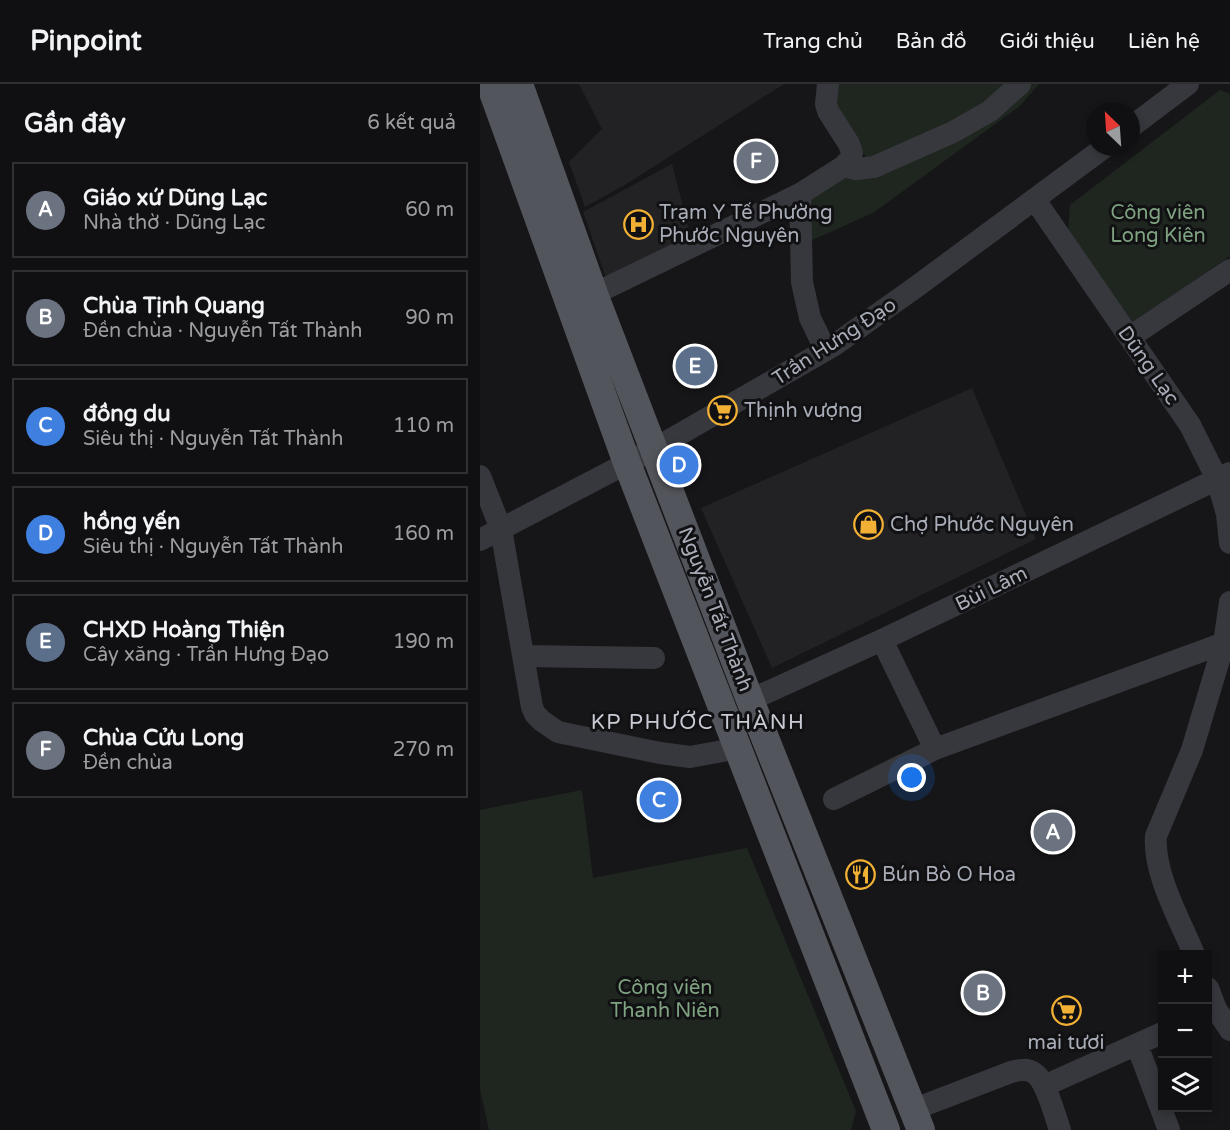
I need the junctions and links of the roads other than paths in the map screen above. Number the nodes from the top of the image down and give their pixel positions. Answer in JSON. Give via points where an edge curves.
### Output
{"nodes":[{"id":1,"x":490,"y":84,"type":"edge"},
{"id":2,"x":519,"y":84,"type":"edge"},
{"id":3,"x":828,"y":84,"type":"edge"},
{"id":4,"x":1020,"y":84,"type":"edge"},
{"id":5,"x":1188,"y":84,"type":"edge"},
{"id":6,"x":1140,"y":121,"type":"edge"},
{"id":7,"x":1093,"y":156,"type":"edge"},
{"id":8,"x":844,"y":166,"type":"junction"},
{"id":9,"x":800,"y":194,"type":"junction"},
{"id":10,"x":1035,"y":200,"type":"junction"},
{"id":11,"x":1230,"y":270,"type":"edge"},
{"id":12,"x":594,"y":294,"type":"junction"},
{"id":13,"x":1130,"y":337,"type":"junction"},
{"id":14,"x":825,"y":349,"type":"junction"},
{"id":15,"x":654,"y":449,"type":"junction"},
{"id":16,"x":627,"y":463,"type":"junction"},
{"id":17,"x":480,"y":476,"type":"edge"},
{"id":18,"x":1224,"y":476,"type":"edge"},
{"id":19,"x":501,"y":529,"type":"junction"},
{"id":20,"x":480,"y":540,"type":"edge"},
{"id":21,"x":1230,"y":543,"type":"edge"},
{"id":22,"x":1230,"y":602,"type":"edge"},
{"id":23,"x":882,"y":640,"type":"junction"},
{"id":24,"x":1224,"y":643,"type":"junction"},
{"id":25,"x":523,"y":656,"type":"junction"},
{"id":26,"x":654,"y":658,"type":"dead end"},
{"id":27,"x":750,"y":700,"type":"junction"},
{"id":28,"x":738,"y":748,"type":"junction"},
{"id":29,"x":934,"y":749,"type":"junction"},
{"id":30,"x":834,"y":799,"type":"dead end"},
{"id":31,"x":1192,"y":950,"type":"edge"},
{"id":32,"x":1212,"y":1011,"type":"edge"},
{"id":33,"x":1230,"y":1030,"type":"edge"},
{"id":34,"x":1158,"y":1035,"type":"edge"},
{"id":35,"x":1137,"y":1045,"type":"junction"},
{"id":36,"x":1044,"y":1086,"type":"junction"},
{"id":37,"x":916,"y":1120,"type":"edge"},
{"id":38,"x":886,"y":1130,"type":"edge"},
{"id":39,"x":1060,"y":1130,"type":"edge"},
{"id":40,"x":1169,"y":1130,"type":"edge"}],
"edges":[{"from":1,"to":16,"type":"main road","name":"Nguyễn Tất Thành"},
{"from":2,"to":12,"type":"main road","name":"Nguyễn Tất Thành"},
{"from":3,"to":8,"type":"street","via":[[828,111],[852,153]]},
{"from":4,"to":8,"type":"street","via":[[990,111],[953,132],[874,167]]},
{"from":5,"to":6,"type":"street"},
{"from":7,"to":10,"type":"street","name":"Trần Hưng Đạo"},
{"from":8,"to":9,"type":"street"},
{"from":9,"to":12,"type":"street"},
{"from":9,"to":14,"type":"street","via":[[802,282],[810,318]]},
{"from":10,"to":13,"type":"street","name":"Dũng Lạc"},
{"from":10,"to":14,"type":"street","name":"Trần Hưng Đạo"},
{"from":11,"to":13,"type":"street"},
{"from":12,"to":15,"type":"main road","name":"Nguyễn Tất Thành"},
{"from":13,"to":18,"type":"street","name":"Dũng Lạc"},
{"from":14,"to":15,"type":"street","name":"Trần Hưng Đạo"},
{"from":15,"to":16,"type":"street","name":"Trần Hưng Đạo"},
{"from":15,"to":27,"type":"main road","name":"Nguyễn Tất Thành"},
{"from":16,"to":19,"type":"street","name":"Trần Hưng Đạo"},
{"from":16,"to":28,"type":"main road","name":"Nguyễn Tất Thành"},
{"from":17,"to":19,"type":"street"},
{"from":18,"to":21,"type":"street","name":"Dũng Lạc"},
{"from":18,"to":23,"type":"street","name":"Bùi Lâm"},
{"from":19,"to":20,"type":"street","name":"Trần Hưng Đạo"},
{"from":19,"to":25,"type":"street"},
{"from":22,"to":24,"type":"street"},
{"from":23,"to":27,"type":"street","name":"Bùi Lâm"},
{"from":23,"to":29,"type":"street"},
{"from":24,"to":29,"type":"street"},
{"from":24,"to":31,"type":"street","via":[[1192,750],[1156,836],[1160,871]]},
{"from":25,"to":26,"type":"street"},
{"from":25,"to":28,"type":"street","via":[[535,714],[558,732],[677,756]]},
{"from":27,"to":37,"type":"main road","name":"Nguyễn Tất Thành"},
{"from":28,"to":38,"type":"main road","name":"Nguyễn Tất Thành"},
{"from":29,"to":30,"type":"street"},
{"from":32,"to":33,"type":"street"},
{"from":34,"to":35,"type":"street"},
{"from":35,"to":36,"type":"street"},
{"from":35,"to":40,"type":"street"},
{"from":36,"to":37,"type":"street","via":[[1032,1071],[1020,1070]]},
{"from":36,"to":39,"type":"street"}]}
